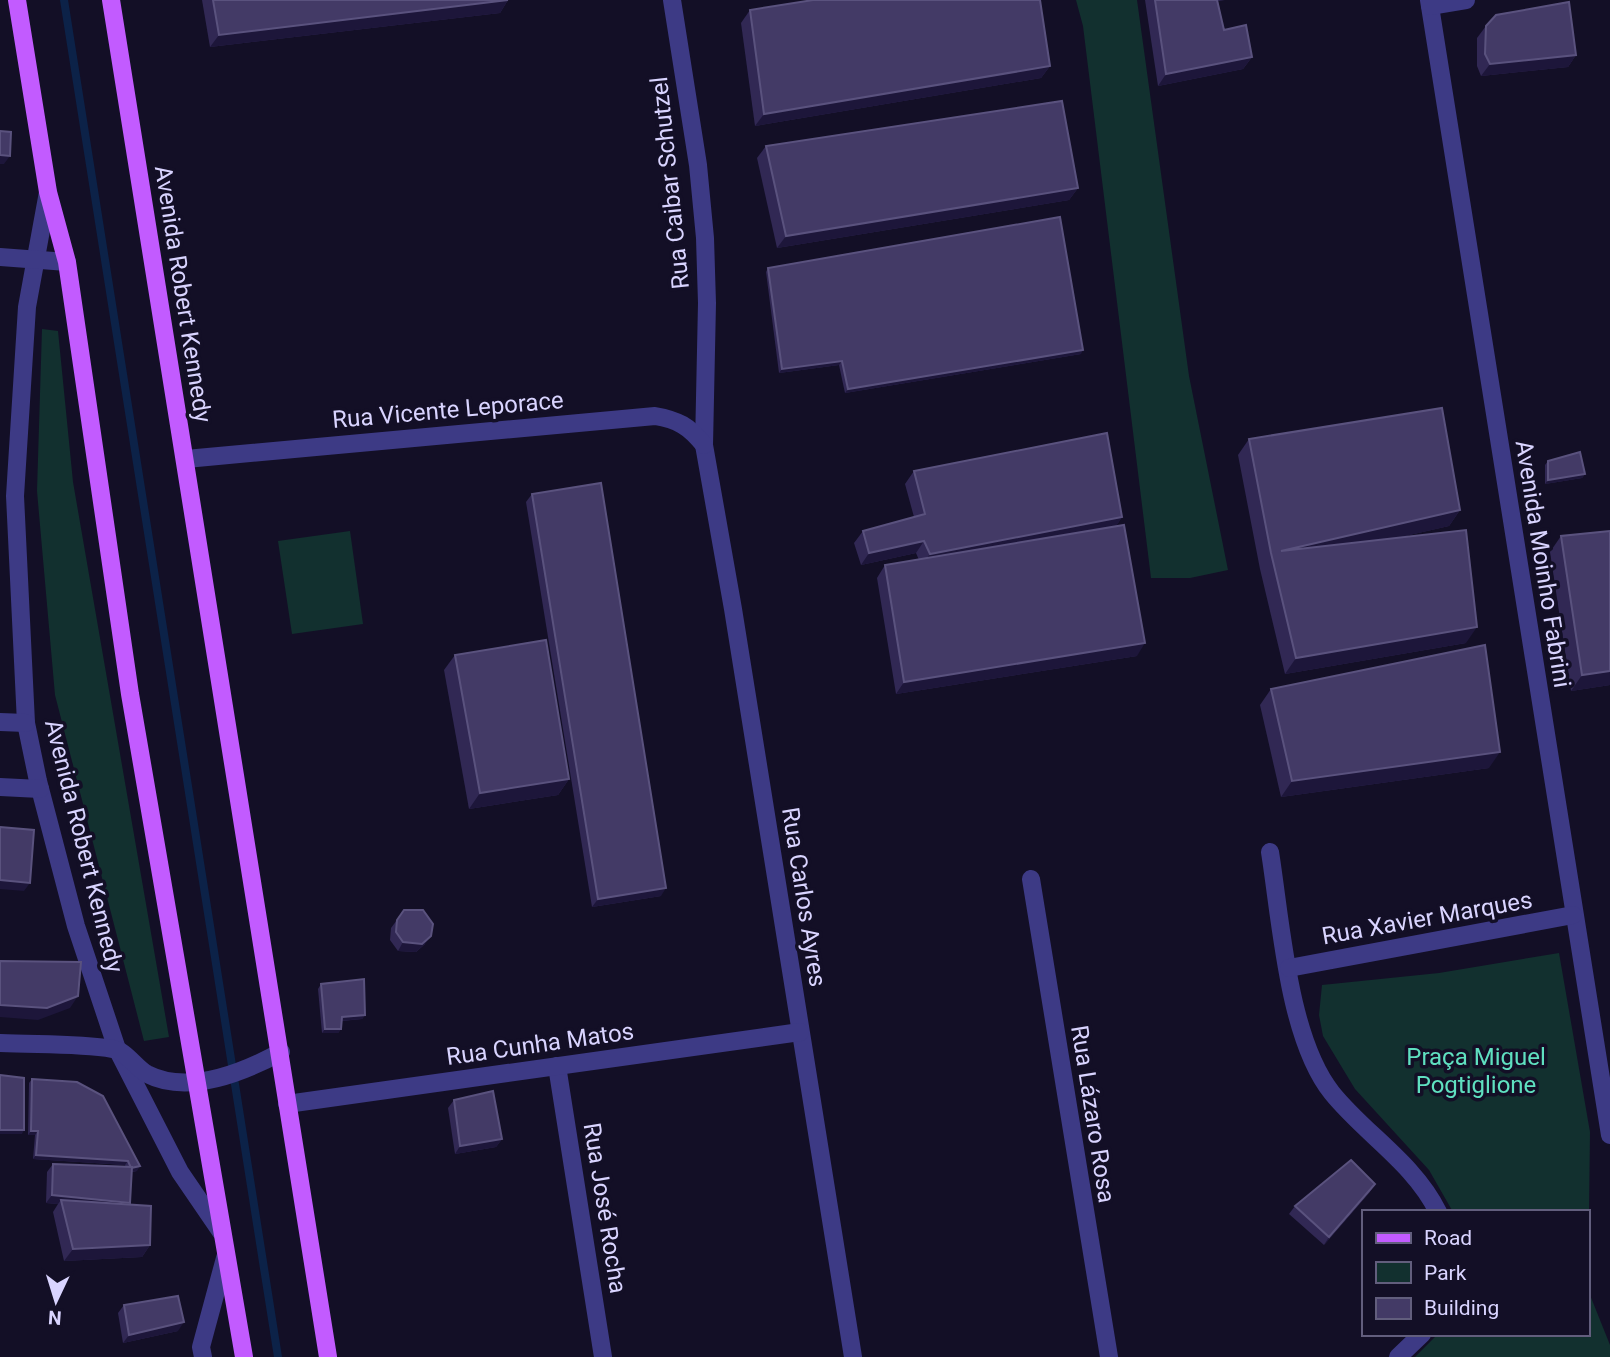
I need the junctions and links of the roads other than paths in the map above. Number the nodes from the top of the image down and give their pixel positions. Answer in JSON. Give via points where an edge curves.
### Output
{"nodes":[{"id":1,"x":17,"y":0,"type":"edge"},
{"id":2,"x":111,"y":0,"type":"edge"},
{"id":3,"x":672,"y":0,"type":"edge"},
{"id":4,"x":1466,"y":0,"type":"edge"},
{"id":5,"x":1430,"y":3,"type":"edge"},
{"id":6,"x":48,"y":192,"type":"junction"},
{"id":7,"x":0,"y":257,"type":"edge"},
{"id":8,"x":36,"y":260,"type":"junction"},
{"id":9,"x":67,"y":262,"type":"junction"},
{"id":10,"x":704,"y":445,"type":"junction"},
{"id":11,"x":186,"y":460,"type":"junction"},
{"id":12,"x":8,"y":496,"type":"edge"},
{"id":13,"x":0,"y":722,"type":"edge"},
{"id":14,"x":26,"y":723,"type":"junction"},
{"id":15,"x":0,"y":787,"type":"edge"},
{"id":16,"x":40,"y":789,"type":"junction"},
{"id":17,"x":1270,"y":852,"type":"dead end"},
{"id":18,"x":1031,"y":879,"type":"dead end"},
{"id":19,"x":1573,"y":915,"type":"junction"},
{"id":20,"x":1289,"y":968,"type":"junction"},
{"id":21,"x":800,"y":1032,"type":"junction"},
{"id":22,"x":0,"y":1043,"type":"edge"},
{"id":23,"x":117,"y":1049,"type":"junction"},
{"id":24,"x":281,"y":1052,"type":"junction"},
{"id":25,"x":557,"y":1066,"type":"junction"},
{"id":26,"x":196,"y":1080,"type":"junction"},
{"id":27,"x":287,"y":1104,"type":"junction"},
{"id":28,"x":1610,"y":1135,"type":"edge"},
{"id":29,"x":1437,"y":1210,"type":"edge"},
{"id":30,"x":221,"y":1231,"type":"junction"},
{"id":31,"x":225,"y":1258,"type":"junction"},
{"id":32,"x":1420,"y":1336,"type":"edge"},
{"id":33,"x":202,"y":1357,"type":"edge"},
{"id":34,"x":244,"y":1357,"type":"edge"},
{"id":35,"x":328,"y":1357,"type":"edge"},
{"id":36,"x":603,"y":1357,"type":"edge"},
{"id":37,"x":853,"y":1357,"type":"edge"},
{"id":38,"x":1110,"y":1357,"type":"edge"},
{"id":39,"x":1398,"y":1357,"type":"edge"}],
"edges":[{"from":1,"to":6,"type":"main road","name":"Avenida Robert Kennedy"},
{"from":2,"to":11,"type":"main road","name":"Avenida Robert Kennedy"},
{"from":3,"to":10,"type":"street","name":"Rua Caibar Schutzel","via":[[705,238]]},
{"from":4,"to":5,"type":"street"},
{"from":5,"to":19,"type":"street","name":"Avenida Moinho Fabrini"},
{"from":6,"to":8,"type":"street","name":"Avenida Robert Kennedy"},
{"from":6,"to":9,"type":"main road","name":"Avenida Robert Kennedy"},
{"from":7,"to":8,"type":"street"},
{"from":8,"to":9,"type":"street"},
{"from":8,"to":12,"type":"street","name":"Avenida Robert Kennedy"},
{"from":9,"to":26,"type":"main road","name":"Avenida Robert Kennedy","via":[[130,694]]},
{"from":10,"to":11,"type":"street","name":"Rua Vicente Leporace","via":[[676,419],[654,416]]},
{"from":10,"to":21,"type":"street","name":"Rua Carlos Ayres"},
{"from":11,"to":24,"type":"main road","name":"Avenida Robert Kennedy"},
{"from":12,"to":14,"type":"street","name":"Avenida Robert Kennedy"},
{"from":13,"to":14,"type":"street"},
{"from":14,"to":16,"type":"street","name":"Avenida Robert Kennedy"},
{"from":15,"to":16,"type":"street"},
{"from":16,"to":23,"type":"street","name":"Avenida Robert Kennedy","via":[[76,926]]},
{"from":17,"to":20,"type":"street"},
{"from":18,"to":38,"type":"street","name":"Rua Lázaro Rosa"},
{"from":19,"to":20,"type":"street","name":"Rua Xavier Marques"},
{"from":19,"to":28,"type":"street","name":"Avenida Moinho Fabrini"},
{"from":20,"to":29,"type":"street","via":[[1311,1056],[1332,1092],[1419,1180]]},
{"from":21,"to":25,"type":"street","name":"Rua Cunha Matos"},
{"from":21,"to":37,"type":"street","name":"Rua Carlos Ayres"},
{"from":22,"to":23,"type":"street"},
{"from":23,"to":26,"type":"street","via":[[156,1078]]},
{"from":23,"to":30,"type":"street","name":"Avenida Robert Kennedy","via":[[180,1172]]},
{"from":24,"to":26,"type":"street"},
{"from":24,"to":27,"type":"main road","name":"Avenida Robert Kennedy"},
{"from":25,"to":27,"type":"street","name":"Rua Cunha Matos"},
{"from":25,"to":36,"type":"street","name":"Rua José Rocha"},
{"from":26,"to":30,"type":"main road","name":"Avenida Robert Kennedy"},
{"from":27,"to":35,"type":"main road","name":"Avenida Robert Kennedy"},
{"from":30,"to":31,"type":"main road","name":"Avenida Robert Kennedy"},
{"from":31,"to":33,"type":"street","name":"Avenida Robert Kennedy"},
{"from":31,"to":34,"type":"main road","name":"Avenida Robert Kennedy"},
{"from":32,"to":39,"type":"street"}]}
